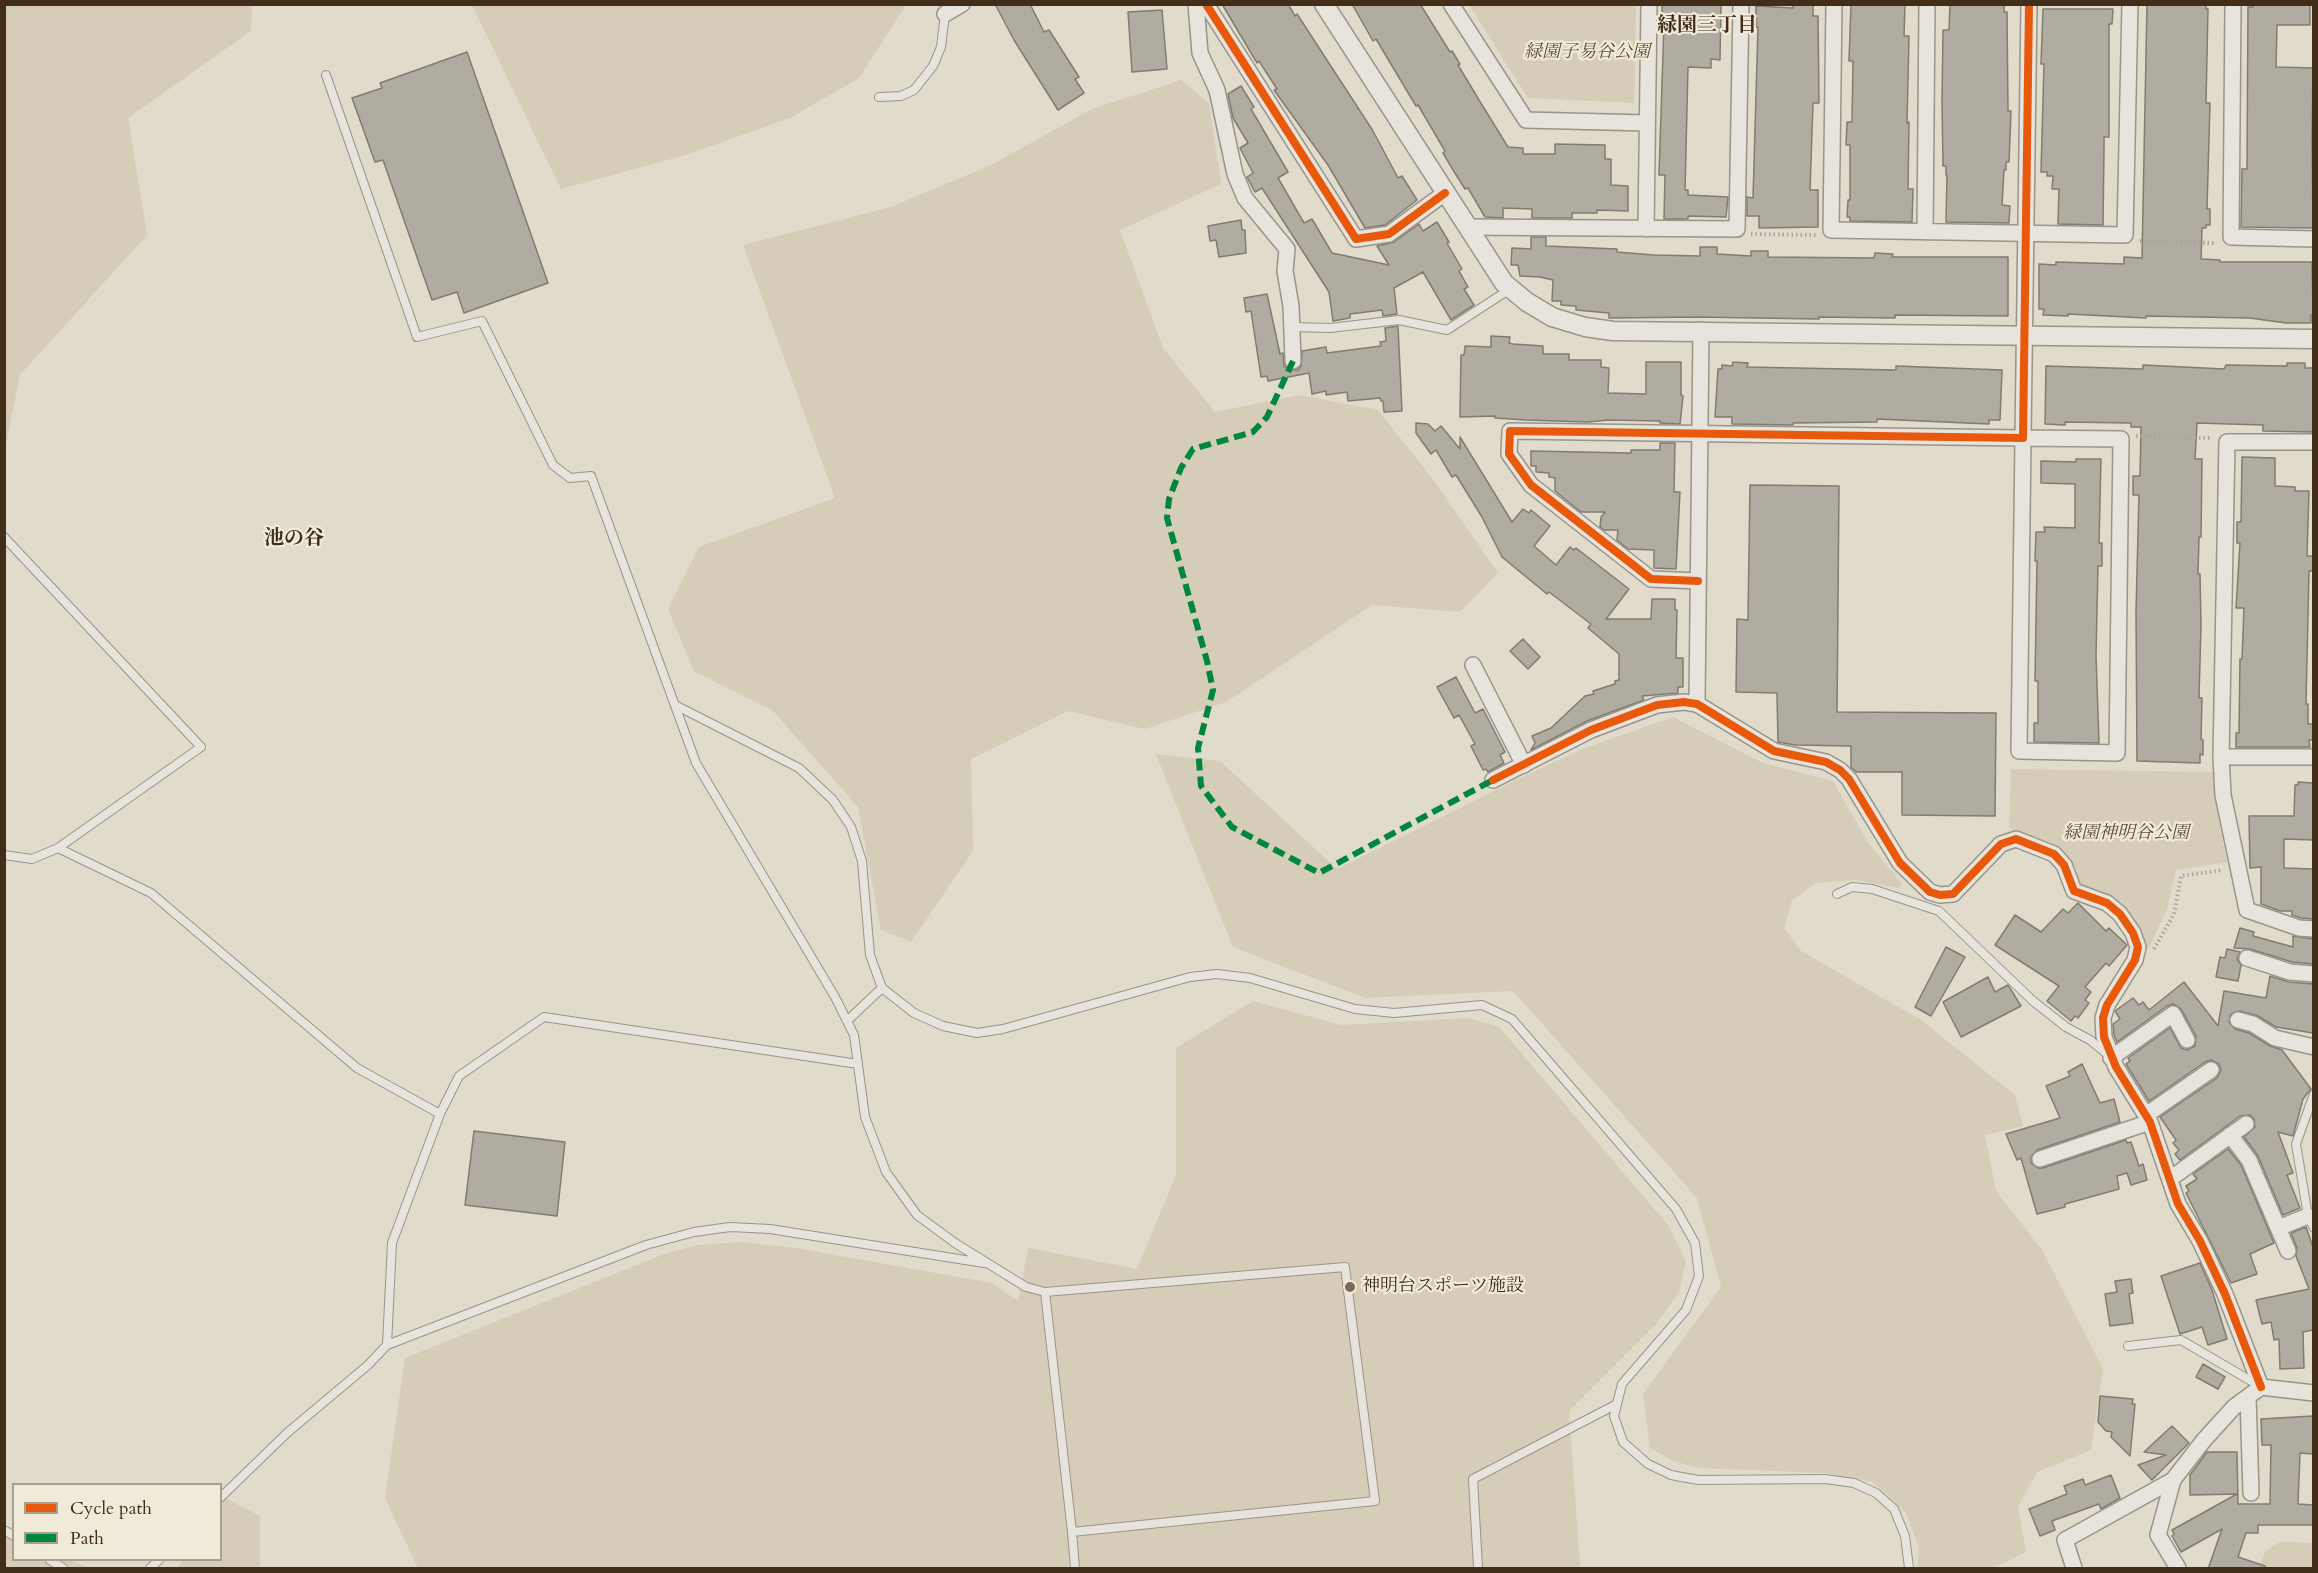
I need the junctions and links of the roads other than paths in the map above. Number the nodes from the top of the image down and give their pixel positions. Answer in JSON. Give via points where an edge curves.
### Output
{"nodes":[{"id":1,"x":962,"y":4,"type":"edge"},
{"id":2,"x":1196,"y":4,"type":"edge"},
{"id":3,"x":1206,"y":4,"type":"edge"},
{"id":4,"x":1324,"y":4,"type":"edge"},
{"id":5,"x":1451,"y":4,"type":"edge"},
{"id":6,"x":1649,"y":4,"type":"edge"},
{"id":7,"x":1741,"y":4,"type":"edge"},
{"id":8,"x":1834,"y":4,"type":"edge"},
{"id":9,"x":1927,"y":4,"type":"edge"},
{"id":10,"x":2030,"y":4,"type":"edge"},
{"id":11,"x":2130,"y":4,"type":"edge"},
{"id":12,"x":2233,"y":4,"type":"edge"},
{"id":13,"x":945,"y":14,"type":"joint"},
{"id":14,"x":326,"y":75,"type":"dead end"},
{"id":15,"x":879,"y":97,"type":"dead end"},
{"id":16,"x":1647,"y":123,"type":"junction"},
{"id":17,"x":1445,"y":193,"type":"junction"},
{"id":18,"x":1467,"y":228,"type":"junction"},
{"id":19,"x":1646,"y":228,"type":"junction"},
{"id":20,"x":1925,"y":232,"type":"junction"},
{"id":21,"x":2026,"y":234,"type":"junction"},
{"id":22,"x":2313,"y":239,"type":"edge"},
{"id":23,"x":1510,"y":289,"type":"junction"},
{"id":24,"x":1292,"y":327,"type":"junction"},
{"id":25,"x":1701,"y":330,"type":"junction"},
{"id":26,"x":2024,"y":335,"type":"junction"},
{"id":27,"x":2313,"y":339,"type":"edge"},
{"id":28,"x":1293,"y":361,"type":"dead end"},
{"id":29,"x":1700,"y":432,"type":"junction"},
{"id":30,"x":2023,"y":438,"type":"junction"},
{"id":31,"x":2313,"y":442,"type":"edge"},
{"id":32,"x":4,"y":537,"type":"edge"},
{"id":33,"x":1698,"y":581,"type":"junction"},
{"id":34,"x":1473,"y":666,"type":"dead end"},
{"id":35,"x":1697,"y":704,"type":"junction"},
{"id":36,"x":675,"y":705,"type":"junction"},
{"id":37,"x":2221,"y":757,"type":"junction"},
{"id":38,"x":2313,"y":758,"type":"edge"},
{"id":39,"x":1524,"y":765,"type":"junction"},
{"id":40,"x":1493,"y":780,"type":"dead end"},
{"id":41,"x":58,"y":848,"type":"junction"},
{"id":42,"x":4,"y":855,"type":"edge"},
{"id":43,"x":1837,"y":894,"type":"dead end"},
{"id":44,"x":2313,"y":929,"type":"edge"},
{"id":45,"x":2247,"y":957,"type":"dead end"},
{"id":46,"x":2313,"y":974,"type":"edge"},
{"id":47,"x":882,"y":988,"type":"junction"},
{"id":48,"x":2238,"y":1020,"type":"dead end"},
{"id":49,"x":847,"y":1021,"type":"junction"},
{"id":50,"x":2187,"y":1040,"type":"dead end"},
{"id":51,"x":2313,"y":1047,"type":"edge"},
{"id":52,"x":2111,"y":1058,"type":"junction"},
{"id":53,"x":858,"y":1064,"type":"junction"},
{"id":54,"x":2211,"y":1070,"type":"dead end"},
{"id":55,"x":2313,"y":1094,"type":"edge"},
{"id":56,"x":440,"y":1114,"type":"junction"},
{"id":57,"x":2148,"y":1118,"type":"junction"},
{"id":58,"x":2246,"y":1124,"type":"dead end"},
{"id":59,"x":2230,"y":1135,"type":"junction"},
{"id":60,"x":2040,"y":1159,"type":"dead end"},
{"id":61,"x":2170,"y":1179,"type":"junction"},
{"id":62,"x":2311,"y":1222,"type":"edge"},
{"id":63,"x":2278,"y":1228,"type":"junction"},
{"id":64,"x":2288,"y":1251,"type":"dead end"},
{"id":65,"x":989,"y":1264,"type":"junction"},
{"id":66,"x":1045,"y":1292,"type":"junction"},
{"id":67,"x":387,"y":1345,"type":"junction"},
{"id":68,"x":2128,"y":1346,"type":"dead end"},
{"id":69,"x":2261,"y":1387,"type":"junction"},
{"id":70,"x":2313,"y":1394,"type":"edge"},
{"id":71,"x":2248,"y":1397,"type":"junction"},
{"id":72,"x":1617,"y":1404,"type":"junction"},
{"id":73,"x":2173,"y":1480,"type":"junction"},
{"id":74,"x":2251,"y":1493,"type":"dead end"},
{"id":75,"x":222,"y":1496,"type":"edge"},
{"id":76,"x":1072,"y":1532,"type":"junction"},
{"id":77,"x":2072,"y":1568,"type":"edge"},
{"id":78,"x":1076,"y":1569,"type":"edge"},
{"id":79,"x":1478,"y":1569,"type":"edge"},
{"id":80,"x":1909,"y":1569,"type":"edge"},
{"id":81,"x":2178,"y":1569,"type":"edge"}],
"edges":[{"from":1,"to":13,"type":"street"},
{"from":2,"to":24,"type":"street","via":[[1200,53],[1217,90],[1235,174],[1245,198],[1287,249],[1285,271]]},
{"from":3,"to":17,"type":"street","via":[[1356,239],[1389,234]]},
{"from":4,"to":17,"type":"street"},
{"from":5,"to":16,"type":"street","via":[[1526,120]]},
{"from":6,"to":16,"type":"street"},
{"from":7,"to":19,"type":"street","via":[[1737,229]]},
{"from":8,"to":20,"type":"street","via":[[1832,230]]},
{"from":9,"to":20,"type":"street"},
{"from":10,"to":21,"type":"street"},
{"from":11,"to":21,"type":"street","via":[[2125,235]]},
{"from":12,"to":22,"type":"street","via":[[2231,237]]},
{"from":13,"to":15,"type":"lane","via":[[941,47],[933,66],[914,90],[901,96]]},
{"from":14,"to":36,"type":"lane","via":[[417,337],[482,321],[554,465],[570,478],[591,476]]},
{"from":16,"to":19,"type":"street"},
{"from":17,"to":18,"type":"street"},
{"from":18,"to":19,"type":"street"},
{"from":18,"to":23,"type":"street"},
{"from":20,"to":21,"type":"street"},
{"from":21,"to":26,"type":"street"},
{"from":23,"to":24,"type":"lane","via":[[1447,330],[1399,320],[1330,328]]},
{"from":23,"to":25,"type":"street","via":[[1552,317],[1585,327],[1613,331]]},
{"from":24,"to":28,"type":"street"},
{"from":25,"to":26,"type":"street"},
{"from":25,"to":29,"type":"street"},
{"from":26,"to":27,"type":"street"},
{"from":26,"to":30,"type":"street"},
{"from":29,"to":30,"type":"street"},
{"from":29,"to":33,"type":"street"},
{"from":29,"to":33,"type":"street","via":[[1510,431],[1509,454],[1531,485],[1651,579]]},
{"from":30,"to":30,"type":"street","via":[[2121,439],[2117,753],[2019,751]]},
{"from":31,"to":37,"type":"street","via":[[2227,442]]},
{"from":32,"to":41,"type":"lane","via":[[201,747]]},
{"from":33,"to":35,"type":"street"},
{"from":34,"to":39,"type":"street"},
{"from":35,"to":39,"type":"street","via":[[1657,705],[1591,730]]},
{"from":35,"to":52,"type":"street","via":[[1774,752],[1826,762],[1840,770],[1900,863],[1930,891],[1953,894],[1988,855],[2008,841],[2016,839],[2054,854],[2064,865],[2074,891],[2107,903],[2120,914],[2138,947],[2135,960],[2103,1018]]},
{"from":36,"to":47,"type":"lane","via":[[799,768],[833,800],[851,827],[862,861],[870,955]]},
{"from":36,"to":49,"type":"lane","via":[[696,763]]},
{"from":37,"to":38,"type":"street"},
{"from":37,"to":44,"type":"street","via":[[2223,795],[2247,910]]},
{"from":39,"to":40,"type":"street"},
{"from":41,"to":42,"type":"lane","via":[[32,859]]},
{"from":41,"to":56,"type":"lane","via":[[152,893],[357,1068]]},
{"from":43,"to":52,"type":"lane","via":[[1852,887],[1872,889],[1938,911],[2033,1001]]},
{"from":45,"to":46,"type":"street","via":[[2290,972]]},
{"from":47,"to":49,"type":"lane"},
{"from":47,"to":72,"type":"lane","via":[[914,1013],[943,1026],[976,1033],[1190,977],[1217,974],[1250,978],[1355,1009],[1394,1013],[1482,1005],[1512,1019],[1676,1209],[1695,1243],[1699,1276],[1686,1310],[1622,1384]]},
{"from":48,"to":51,"type":"street","via":[[2275,1038]]},
{"from":49,"to":53,"type":"lane","via":[[854,1035]]},
{"from":50,"to":52,"type":"street","via":[[2173,1014]]},
{"from":52,"to":57,"type":"street"},
{"from":53,"to":56,"type":"lane","via":[[544,1017],[459,1076]]},
{"from":53,"to":65,"type":"lane","via":[[865,1117],[886,1172],[917,1215]]},
{"from":54,"to":57,"type":"street"},
{"from":55,"to":62,"type":"lane","via":[[2296,1144]]},
{"from":56,"to":67,"type":"lane","via":[[392,1243]]},
{"from":57,"to":60,"type":"street"},
{"from":57,"to":61,"type":"street"},
{"from":58,"to":59,"type":"street"},
{"from":59,"to":61,"type":"street"},
{"from":59,"to":63,"type":"street","via":[[2249,1160]]},
{"from":61,"to":69,"type":"street","via":[[2178,1204],[2225,1294]]},
{"from":62,"to":63,"type":"street"},
{"from":63,"to":64,"type":"street"},
{"from":65,"to":66,"type":"lane","via":[[1026,1287]]},
{"from":65,"to":67,"type":"lane","via":[[770,1229],[730,1227],[646,1245]]},
{"from":66,"to":76,"type":"lane"},
{"from":66,"to":76,"type":"lane","via":[[1346,1267],[1375,1501]]},
{"from":67,"to":75,"type":"lane"},
{"from":68,"to":69,"type":"lane","via":[[2181,1340]]},
{"from":69,"to":70,"type":"street"},
{"from":69,"to":71,"type":"street"},
{"from":71,"to":73,"type":"street","via":[[2204,1440]]},
{"from":71,"to":74,"type":"street"},
{"from":72,"to":79,"type":"lane","via":[[1473,1479]]},
{"from":72,"to":80,"type":"lane","via":[[1614,1416],[1623,1442],[1648,1464],[1671,1475],[1698,1480],[1825,1479],[1854,1483],[1876,1492],[1894,1509],[1905,1536]]},
{"from":73,"to":77,"type":"street","via":[[2065,1540]]},
{"from":73,"to":81,"type":"street","via":[[2158,1535]]},
{"from":76,"to":78,"type":"lane"}]}
